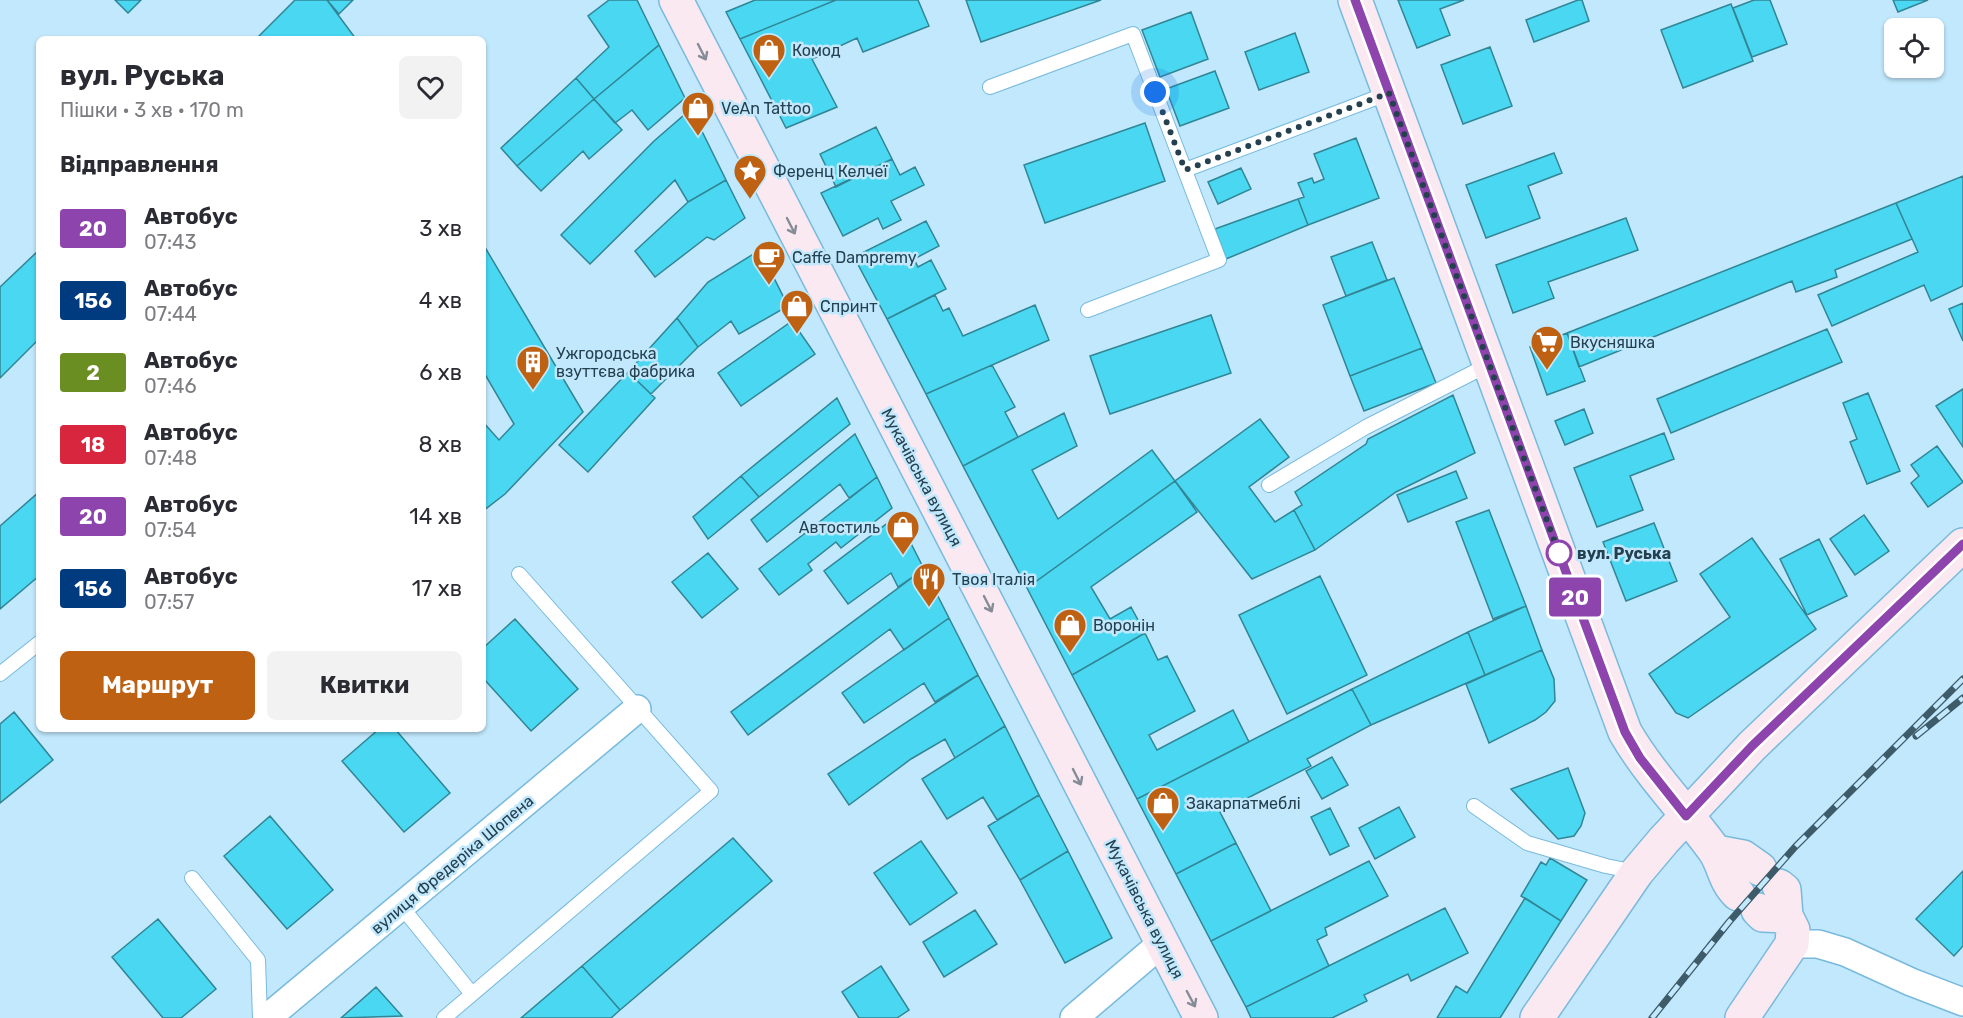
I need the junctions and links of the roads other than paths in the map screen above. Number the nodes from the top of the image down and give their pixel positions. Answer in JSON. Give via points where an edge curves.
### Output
{"nodes":[{"id":1,"x":676,"y":0,"type":"edge"},
{"id":2,"x":1355,"y":0,"type":"edge"},
{"id":3,"x":990,"y":87,"type":"dead end"},
{"id":4,"x":1389,"y":93,"type":"junction"},
{"id":5,"x":1185,"y":170,"type":"junction"},
{"id":6,"x":1088,"y":310,"type":"dead end"},
{"id":7,"x":1488,"y":364,"type":"junction"},
{"id":8,"x":1269,"y":485,"type":"dead end"},
{"id":9,"x":1963,"y":544,"type":"edge"},
{"id":10,"x":519,"y":574,"type":"dead end"},
{"id":11,"x":36,"y":645,"type":"edge"},
{"id":12,"x":0,"y":674,"type":"edge"},
{"id":13,"x":637,"y":709,"type":"junction"},
{"id":14,"x":1474,"y":806,"type":"dead end"},
{"id":15,"x":1686,"y":816,"type":"junction"},
{"id":16,"x":1637,"y":872,"type":"junction"},
{"id":17,"x":192,"y":878,"type":"dead end"},
{"id":18,"x":1769,"y":903,"type":"junction"},
{"id":19,"x":401,"y":906,"type":"junction"},
{"id":20,"x":1162,"y":943,"type":"junction"},
{"id":21,"x":472,"y":994,"type":"junction"},
{"id":22,"x":1963,"y":1002,"type":"edge"},
{"id":23,"x":260,"y":1018,"type":"edge"},
{"id":24,"x":267,"y":1018,"type":"edge"},
{"id":25,"x":444,"y":1018,"type":"edge"},
{"id":26,"x":1074,"y":1018,"type":"edge"},
{"id":27,"x":1201,"y":1018,"type":"edge"},
{"id":28,"x":1537,"y":1018,"type":"edge"},
{"id":29,"x":1742,"y":1018,"type":"edge"}],
"edges":[{"from":1,"to":20,"type":"main road","name":"Мукачівська вулиця","one_way":true},
{"from":2,"to":4,"type":"main road"},
{"from":3,"to":5,"type":"lane","via":[[1133,34]]},
{"from":4,"to":5,"type":"lane"},
{"from":4,"to":7,"type":"main road"},
{"from":5,"to":6,"type":"lane","via":[[1219,260]]},
{"from":7,"to":8,"type":"lane","via":[[1366,427]]},
{"from":7,"to":15,"type":"main road","via":[[1625,732],[1640,758]]},
{"from":9,"to":15,"type":"main road","via":[[1752,746]]},
{"from":10,"to":13,"type":"lane"},
{"from":11,"to":12,"type":"lane"},
{"from":13,"to":19,"type":"street","name":"вулиця Фредеріка Шопена"},
{"from":13,"to":21,"type":"lane","via":[[711,791]]},
{"from":14,"to":16,"type":"lane","via":[[1527,843]]},
{"from":15,"to":16,"type":"main road"},
{"from":15,"to":18,"type":"main road","via":[[1716,852],[1728,885]]},
{"from":16,"to":28,"type":"main road"},
{"from":17,"to":23,"type":"lane","via":[[258,960]]},
{"from":18,"to":22,"type":"street","via":[[1818,944]]},
{"from":18,"to":29,"type":"main road"},
{"from":19,"to":21,"type":"lane"},
{"from":19,"to":24,"type":"street","name":"вулиця Фредеріка Шопена"},
{"from":20,"to":26,"type":"street"},
{"from":20,"to":27,"type":"main road","name":"Мукачівська вулиця","one_way":true},
{"from":21,"to":25,"type":"lane"}]}
